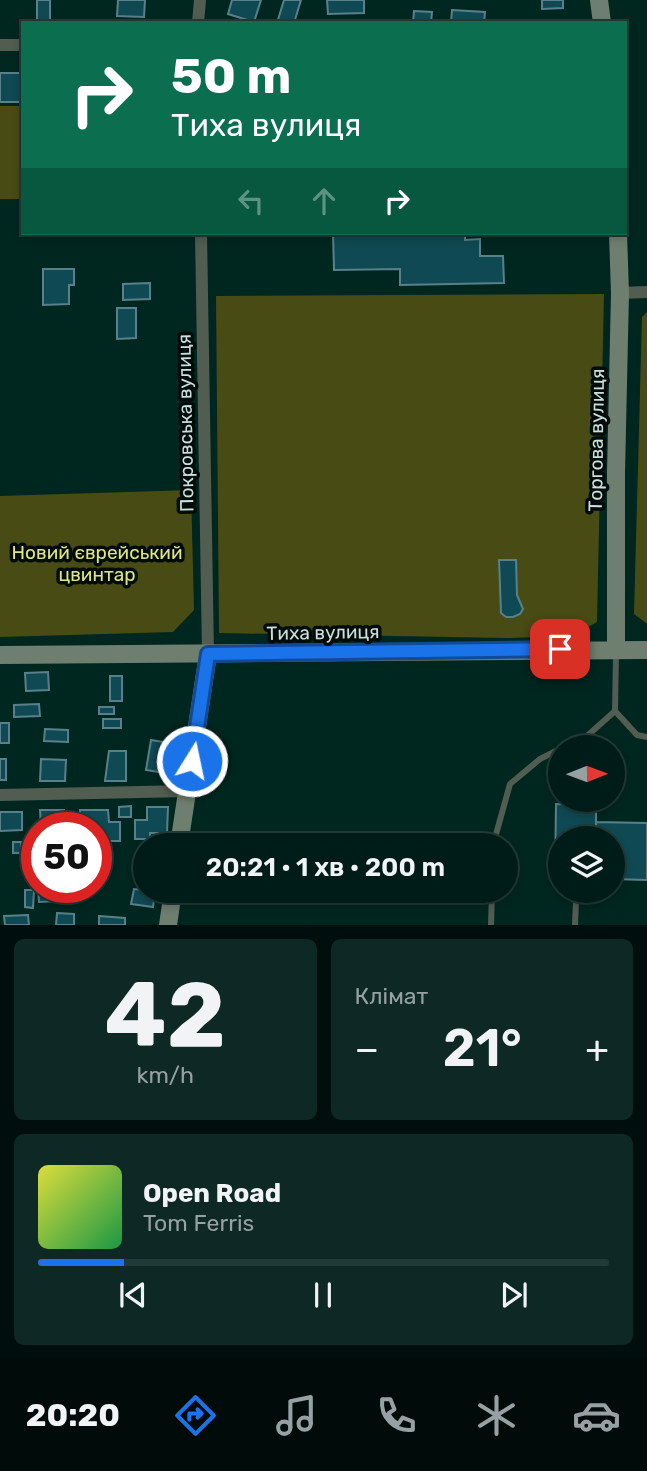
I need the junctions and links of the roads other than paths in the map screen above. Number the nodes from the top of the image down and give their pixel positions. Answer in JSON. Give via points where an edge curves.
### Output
{"nodes":[{"id":1,"x":200,"y":0,"type":"edge"},
{"id":2,"x":599,"y":0,"type":"edge"},
{"id":3,"x":198,"y":21,"type":"edge"},
{"id":4,"x":602,"y":21,"type":"edge"},
{"id":5,"x":21,"y":45,"type":"edge"},
{"id":6,"x":0,"y":46,"type":"edge"},
{"id":7,"x":201,"y":235,"type":"edge"},
{"id":8,"x":618,"y":235,"type":"edge"},
{"id":9,"x":647,"y":292,"type":"edge"},
{"id":10,"x":620,"y":293,"type":"junction"},
{"id":11,"x":616,"y":648,"type":"junction"},
{"id":12,"x":647,"y":650,"type":"edge"},
{"id":13,"x":208,"y":654,"type":"junction"},
{"id":14,"x":0,"y":655,"type":"edge"},
{"id":15,"x":615,"y":711,"type":"junction"},
{"id":16,"x":588,"y":735,"type":"edge"},
{"id":17,"x":647,"y":737,"type":"edge"},
{"id":18,"x":548,"y":755,"type":"edge"},
{"id":19,"x":187,"y":791,"type":"junction"},
{"id":20,"x":0,"y":795,"type":"edge"},
{"id":21,"x":182,"y":833,"type":"edge"},
{"id":22,"x":495,"y":833,"type":"edge"},
{"id":23,"x":171,"y":903,"type":"edge"},
{"id":24,"x":492,"y":903,"type":"edge"},
{"id":25,"x":576,"y":903,"type":"edge"},
{"id":26,"x":168,"y":925,"type":"edge"},
{"id":27,"x":491,"y":925,"type":"edge"},
{"id":28,"x":575,"y":925,"type":"edge"}],
"edges":[{"from":1,"to":3,"type":"street"},
{"from":2,"to":4,"type":"main road"},
{"from":5,"to":6,"type":"street"},
{"from":7,"to":13,"type":"street","name":"Покровська вулиця"},
{"from":8,"to":10,"type":"main road","name":"Торгова вулиця"},
{"from":9,"to":10,"type":"street"},
{"from":10,"to":11,"type":"main road","name":"Торгова вулиця"},
{"from":11,"to":12,"type":"main road","name":"Тиха вулиця"},
{"from":11,"to":13,"type":"main road","name":"Тиха вулиця"},
{"from":11,"to":15,"type":"lane"},
{"from":13,"to":14,"type":"main road","name":"Тиха вулиця"},
{"from":13,"to":19,"type":"main road"},
{"from":15,"to":16,"type":"lane"},
{"from":15,"to":17,"type":"lane","via":[[637,735]]},
{"from":18,"to":22,"type":"lane","via":[[510,783]]},
{"from":19,"to":20,"type":"street"},
{"from":19,"to":21,"type":"main road"},
{"from":23,"to":26,"type":"main road"},
{"from":24,"to":27,"type":"lane"},
{"from":25,"to":28,"type":"lane"}]}
